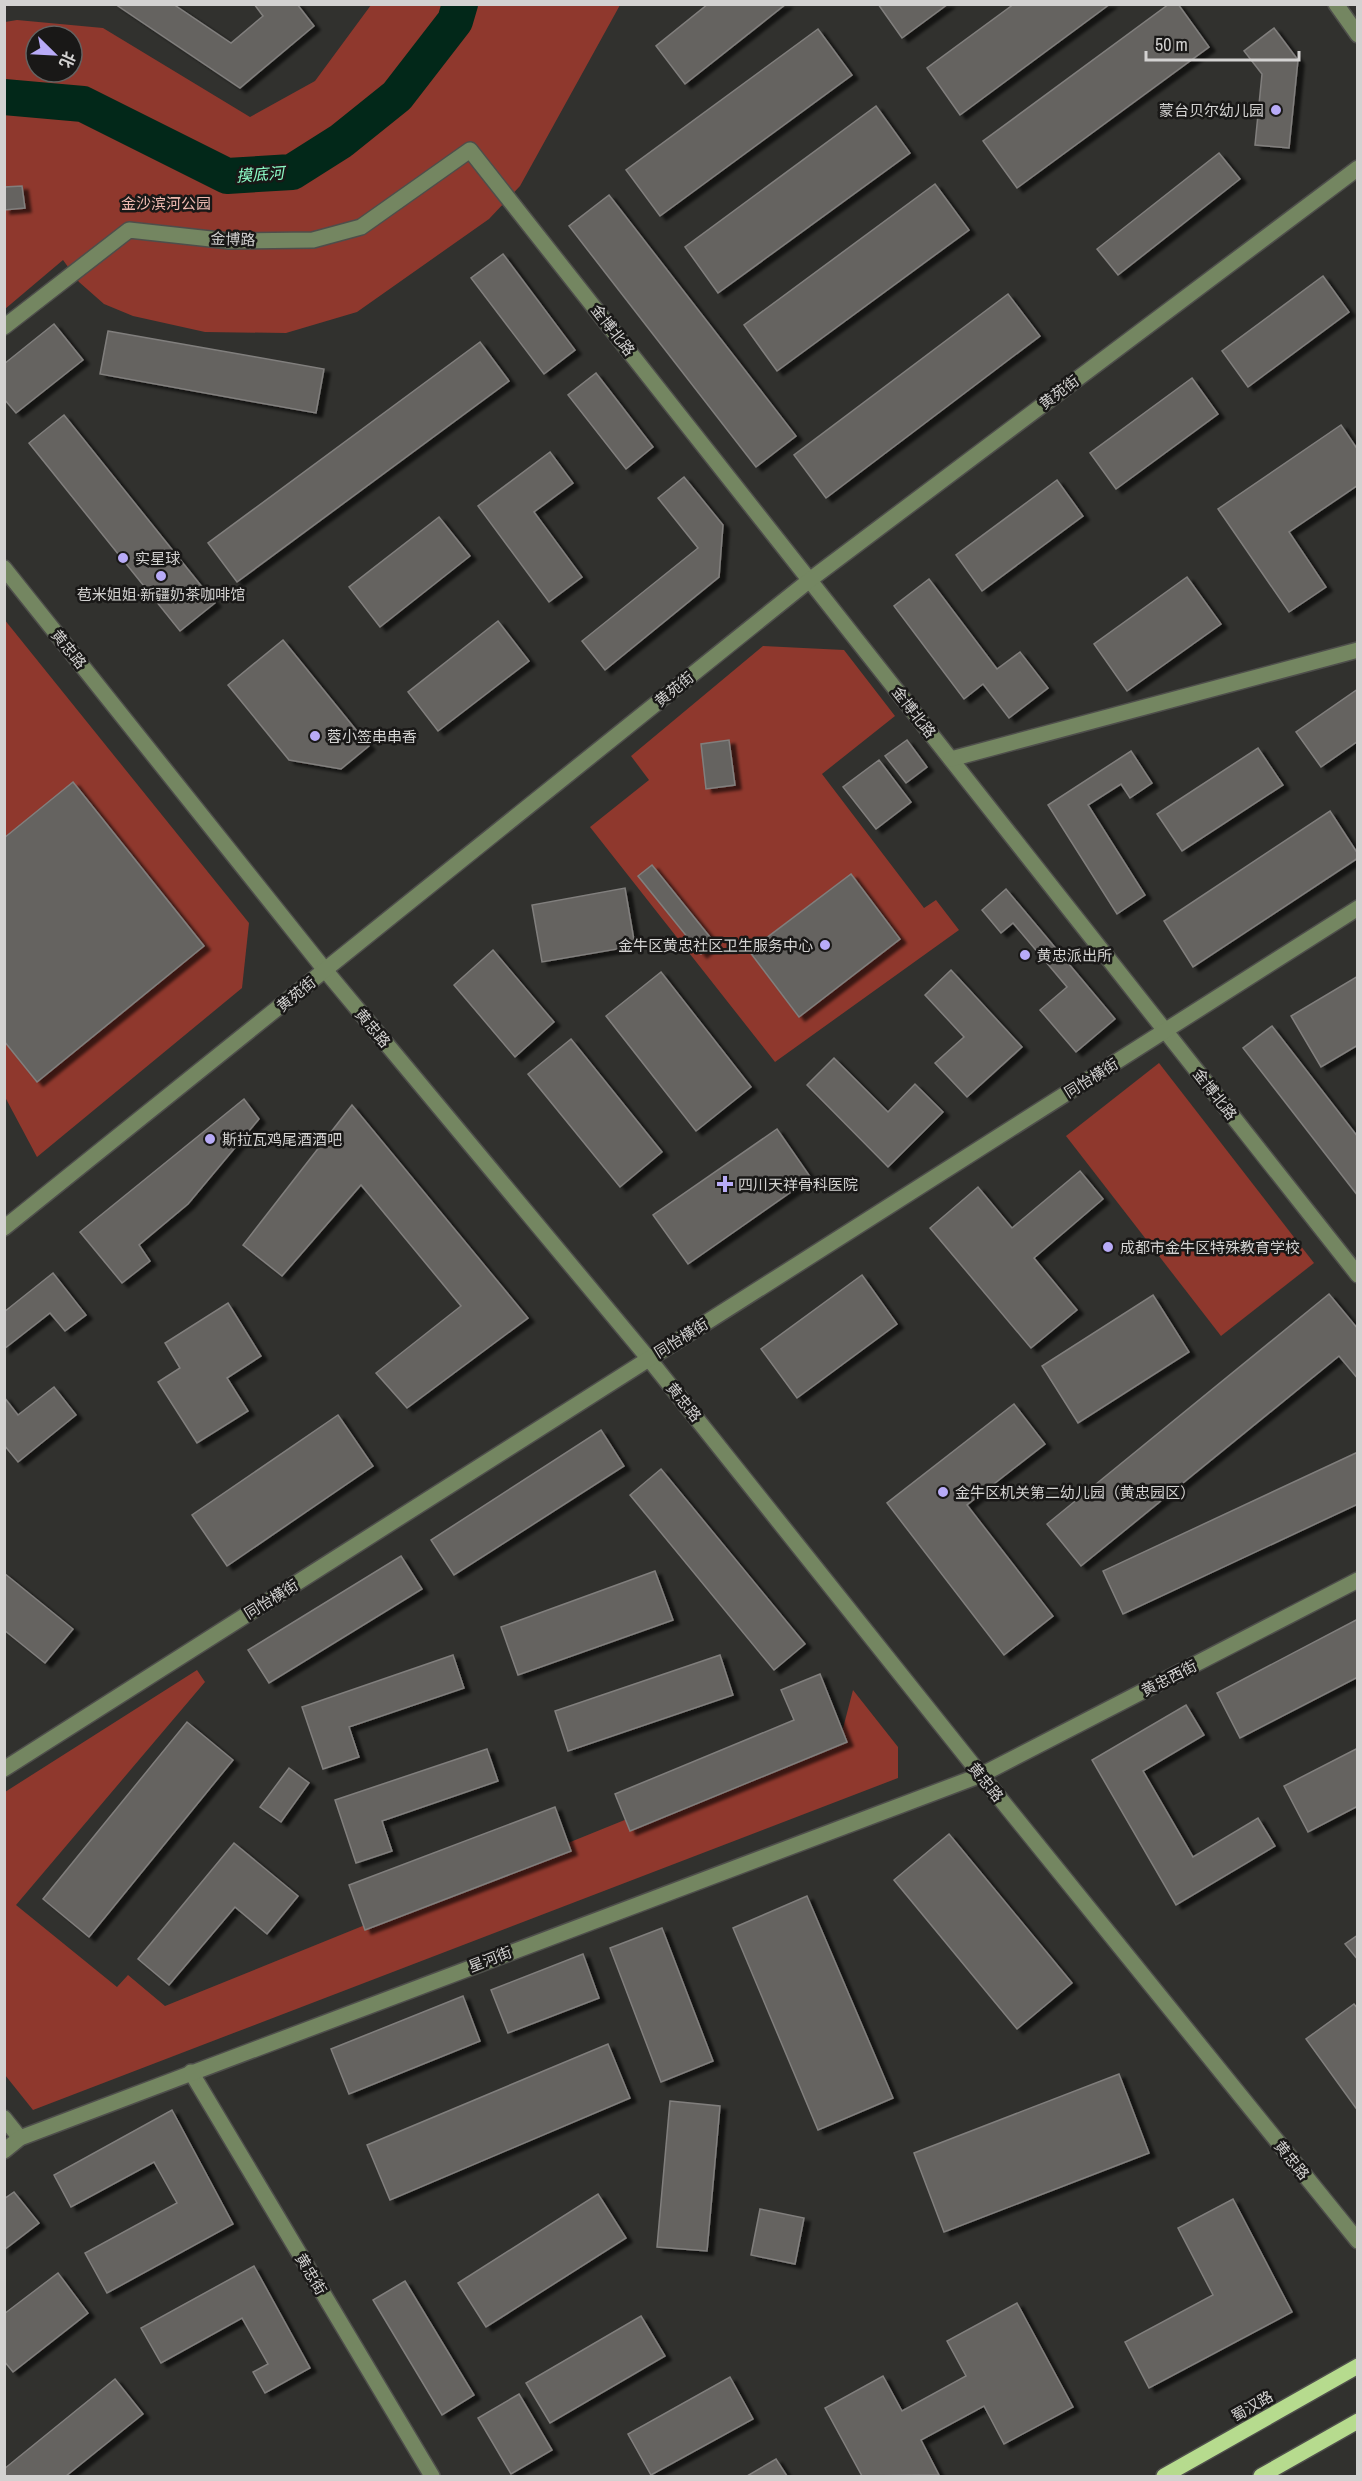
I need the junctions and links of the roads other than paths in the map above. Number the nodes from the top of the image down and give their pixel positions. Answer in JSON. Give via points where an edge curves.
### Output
{"nodes":[{"id":1,"x":1336,"y":4,"type":"edge"},
{"id":2,"x":1358,"y":35,"type":"edge"},
{"id":3,"x":470,"y":150,"type":"joint"},
{"id":4,"x":1358,"y":168,"type":"edge"},
{"id":5,"x":4,"y":327,"type":"edge"},
{"id":6,"x":4,"y":567,"type":"edge"},
{"id":7,"x":811,"y":579,"type":"junction"},
{"id":8,"x":1358,"y":650,"type":"edge"},
{"id":9,"x":951,"y":759,"type":"junction"},
{"id":10,"x":1358,"y":908,"type":"edge"},
{"id":11,"x":326,"y":970,"type":"junction"},
{"id":12,"x":1166,"y":1030,"type":"junction"},
{"id":13,"x":4,"y":1228,"type":"edge"},
{"id":14,"x":1358,"y":1275,"type":"edge"},
{"id":15,"x":649,"y":1359,"type":"junction"},
{"id":16,"x":1358,"y":1580,"type":"edge"},
{"id":17,"x":4,"y":1768,"type":"edge"},
{"id":18,"x":981,"y":1775,"type":"junction"},
{"id":19,"x":191,"y":2072,"type":"junction"},
{"id":20,"x":4,"y":2118,"type":"edge"},
{"id":21,"x":20,"y":2138,"type":"junction"},
{"id":22,"x":4,"y":2151,"type":"edge"},
{"id":23,"x":1358,"y":2241,"type":"edge"},
{"id":24,"x":1358,"y":2366,"type":"edge"},
{"id":25,"x":1358,"y":2421,"type":"edge"},
{"id":26,"x":432,"y":2476,"type":"edge"},
{"id":27,"x":1164,"y":2476,"type":"edge"},
{"id":28,"x":1261,"y":2476,"type":"edge"}],
"edges":[{"from":1,"to":2,"type":"street"},
{"from":3,"to":5,"type":"street","name":"金博路","via":[[361,227],[313,240],[229,241],[129,230]]},
{"from":3,"to":7,"type":"street","name":"金博北路"},
{"from":4,"to":7,"type":"street","name":"黄苑街"},
{"from":6,"to":11,"type":"street","name":"黄忠路"},
{"from":7,"to":9,"type":"street","name":"金博北路"},
{"from":7,"to":11,"type":"street","name":"黄苑街"},
{"from":8,"to":9,"type":"street"},
{"from":9,"to":12,"type":"street","name":"金博北路"},
{"from":10,"to":12,"type":"street","name":"同怡横街"},
{"from":11,"to":13,"type":"street","name":"黄苑街"},
{"from":11,"to":15,"type":"street","name":"黄忠路"},
{"from":12,"to":14,"type":"street","name":"金博北路"},
{"from":12,"to":15,"type":"street","name":"同怡横街"},
{"from":15,"to":17,"type":"street","name":"同怡横街"},
{"from":15,"to":18,"type":"street","name":"黄忠路"},
{"from":16,"to":18,"type":"street","name":"黄忠西街"},
{"from":18,"to":19,"type":"street","name":"星河街"},
{"from":18,"to":23,"type":"street","name":"黄忠路"},
{"from":19,"to":21,"type":"street","name":"星河街"},
{"from":19,"to":26,"type":"street","name":"黄忠街"},
{"from":20,"to":21,"type":"street"},
{"from":21,"to":22,"type":"street","name":"星河街"},
{"from":24,"to":27,"type":"main road","name":"蜀汉路"},
{"from":25,"to":28,"type":"main road"}]}
